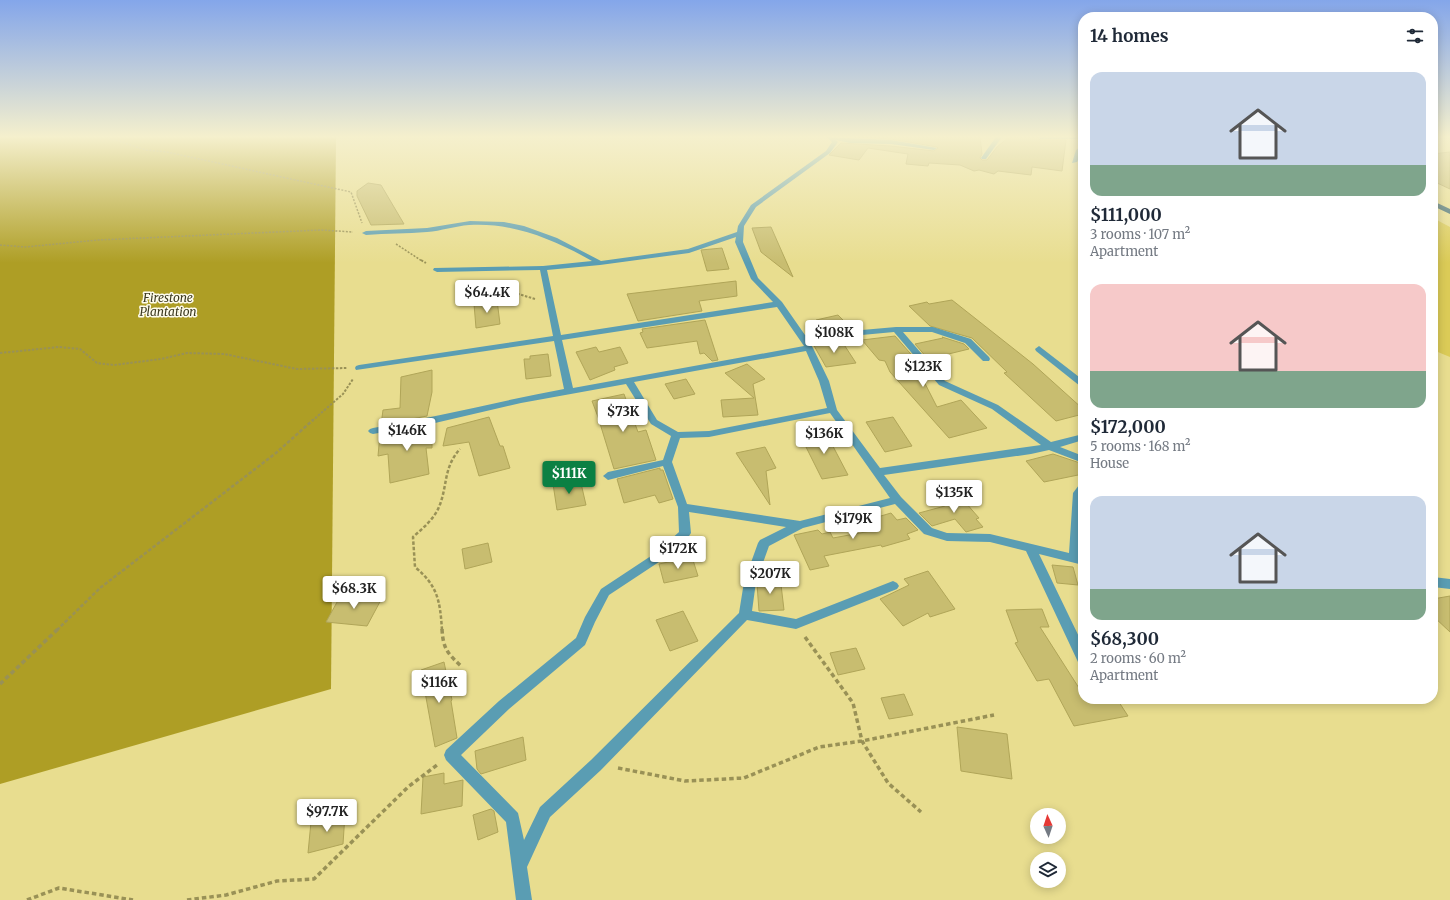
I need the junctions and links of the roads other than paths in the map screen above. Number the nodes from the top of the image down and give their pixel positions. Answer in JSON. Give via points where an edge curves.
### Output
{"nodes":[{"id":1,"x":790,"y":179,"type":"edge"},
{"id":2,"x":1438,"y":206,"type":"edge"},
{"id":3,"x":1450,"y":212,"type":"edge"},
{"id":4,"x":740,"y":232,"type":"junction"},
{"id":5,"x":366,"y":233,"type":"road end"},
{"id":6,"x":600,"y":263,"type":"junction"},
{"id":7,"x":543,"y":268,"type":"junction"},
{"id":8,"x":437,"y":270,"type":"dead end"},
{"id":9,"x":779,"y":304,"type":"junction"},
{"id":10,"x":896,"y":329,"type":"junction"},
{"id":11,"x":559,"y":338,"type":"junction"},
{"id":12,"x":803,"y":338,"type":"junction"},
{"id":13,"x":809,"y":348,"type":"junction"},
{"id":14,"x":1039,"y":349,"type":"dead end"},
{"id":15,"x":986,"y":359,"type":"dead end"},
{"id":16,"x":359,"y":368,"type":"road end"},
{"id":17,"x":628,"y":380,"type":"junction"},
{"id":18,"x":1078,"y":380,"type":"edge"},
{"id":19,"x":569,"y":391,"type":"junction"},
{"id":20,"x":832,"y":410,"type":"junction"},
{"id":21,"x":373,"y":431,"type":"dead end"},
{"id":22,"x":676,"y":435,"type":"junction"},
{"id":23,"x":1078,"y":438,"type":"edge"},
{"id":24,"x":1049,"y":446,"type":"junction"},
{"id":25,"x":1078,"y":458,"type":"edge"},
{"id":26,"x":667,"y":462,"type":"junction"},
{"id":27,"x":878,"y":472,"type":"junction"},
{"id":28,"x":608,"y":476,"type":"dead end"},
{"id":29,"x":897,"y":500,"type":"junction"},
{"id":30,"x":683,"y":506,"type":"junction"},
{"id":31,"x":800,"y":525,"type":"junction"},
{"id":32,"x":1030,"y":548,"type":"junction"},
{"id":33,"x":1078,"y":560,"type":"edge"},
{"id":34,"x":1438,"y":583,"type":"edge"},
{"id":35,"x":1450,"y":584,"type":"edge"},
{"id":36,"x":893,"y":586,"type":"dead end"},
{"id":37,"x":745,"y":615,"type":"junction"},
{"id":38,"x":1078,"y":648,"type":"edge"},
{"id":39,"x":520,"y":865,"type":"junction"},
{"id":40,"x":524,"y":900,"type":"edge"}],
"edges":[{"from":1,"to":4,"type":"street","via":[[753,206]]},
{"from":2,"to":3,"type":"main road"},
{"from":4,"to":6,"type":"street","via":[[689,251]]},
{"from":4,"to":9,"type":"street","via":[[739,242],[755,279]]},
{"from":5,"to":6,"type":"street","via":[[428,230],[471,223],[504,225],[532,231],[574,248]]},
{"from":6,"to":7,"type":"street"},
{"from":7,"to":8,"type":"street"},
{"from":7,"to":11,"type":"street"},
{"from":9,"to":11,"type":"street"},
{"from":9,"to":12,"type":"street"},
{"from":10,"to":12,"type":"street"},
{"from":10,"to":15,"type":"street","via":[[934,330],[968,341]]},
{"from":10,"to":24,"type":"street","via":[[942,383],[995,407]]},
{"from":11,"to":16,"type":"street"},
{"from":11,"to":19,"type":"street"},
{"from":12,"to":13,"type":"street"},
{"from":13,"to":17,"type":"street"},
{"from":13,"to":20,"type":"street","via":[[824,381]]},
{"from":14,"to":18,"type":"street"},
{"from":17,"to":19,"type":"street"},
{"from":17,"to":22,"type":"street","via":[[654,422]]},
{"from":19,"to":21,"type":"street"},
{"from":20,"to":22,"type":"street","via":[[709,434]]},
{"from":20,"to":27,"type":"street"},
{"from":22,"to":26,"type":"street"},
{"from":23,"to":24,"type":"street"},
{"from":24,"to":25,"type":"street"},
{"from":24,"to":27,"type":"street","via":[[1031,451]]},
{"from":26,"to":28,"type":"street"},
{"from":26,"to":30,"type":"street"},
{"from":27,"to":29,"type":"street"},
{"from":29,"to":31,"type":"street"},
{"from":29,"to":32,"type":"street","via":[[928,531],[947,537],[990,538]]},
{"from":30,"to":31,"type":"street"},
{"from":30,"to":39,"type":"street","via":[[685,533],[661,555],[605,592],[581,640],[504,705],[451,755],[513,818]]},
{"from":31,"to":37,"type":"street","via":[[764,543],[750,582]]},
{"from":32,"to":33,"type":"street"},
{"from":32,"to":38,"type":"street"},
{"from":34,"to":35,"type":"street"},
{"from":36,"to":37,"type":"street","via":[[796,624]]},
{"from":37,"to":39,"type":"street","via":[[546,812]]},
{"from":39,"to":40,"type":"street"}]}
